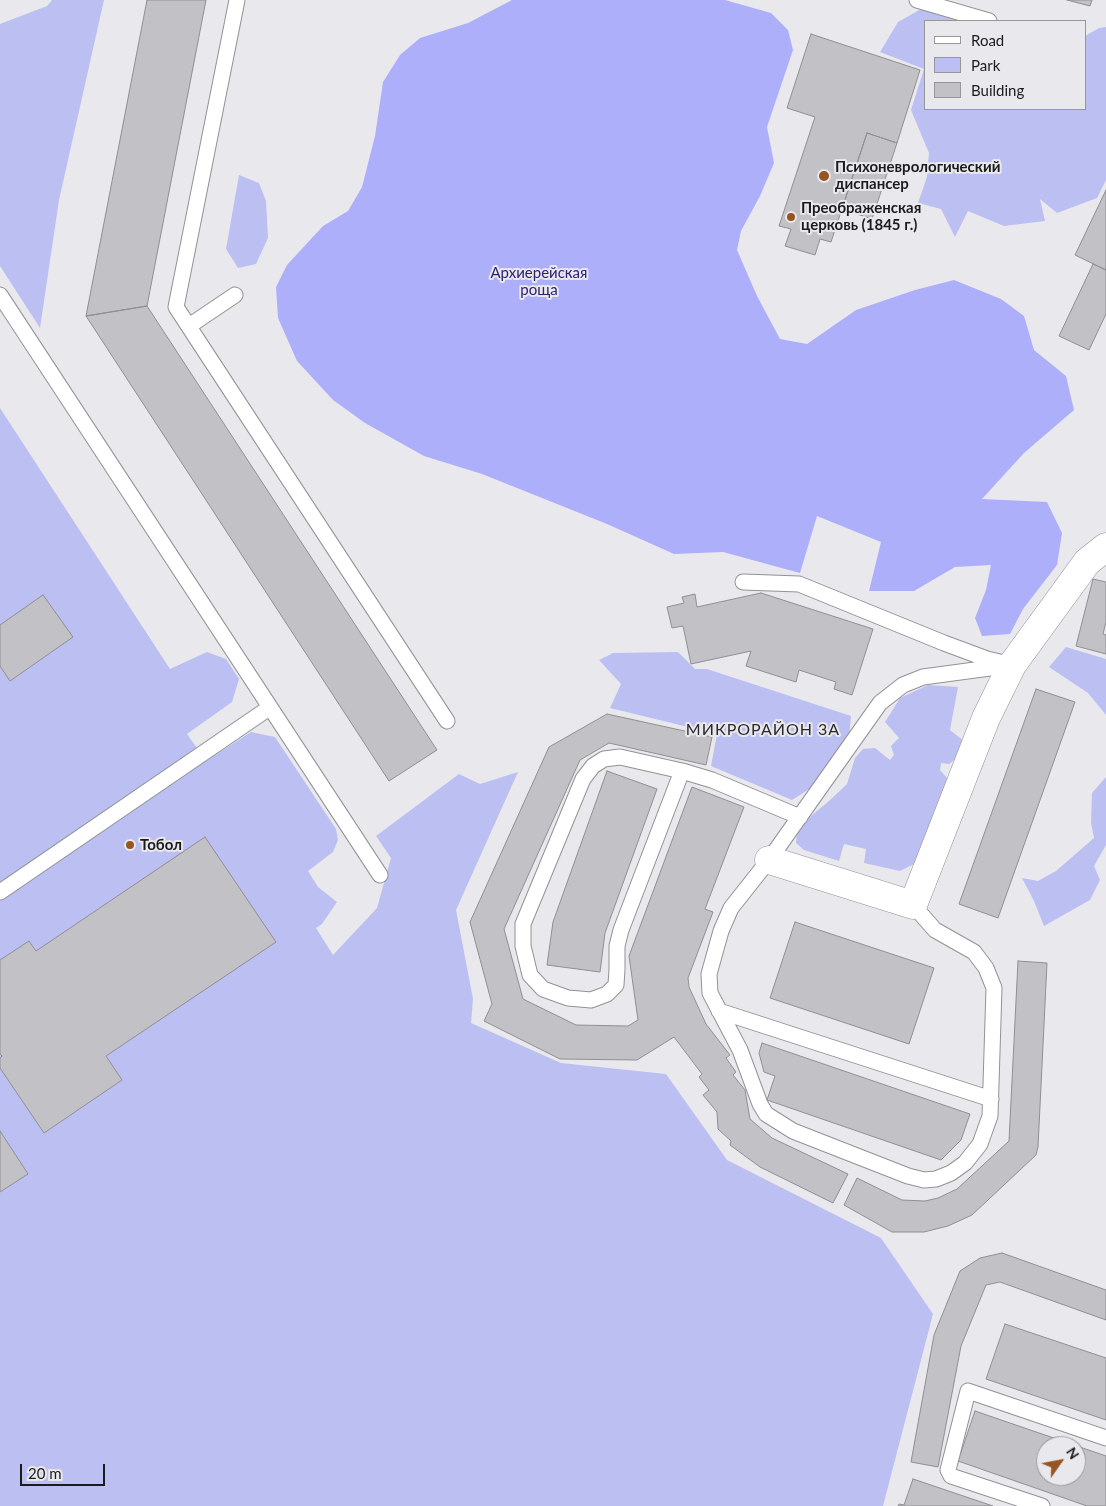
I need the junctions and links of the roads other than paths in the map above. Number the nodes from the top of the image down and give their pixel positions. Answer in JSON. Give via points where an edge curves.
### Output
{"nodes":[{"id":1,"x":237,"y":0,"type":"edge"},
{"id":2,"x":917,"y":0,"type":"edge"},
{"id":3,"x":986,"y":20,"type":"edge"},
{"id":4,"x":0,"y":295,"type":"edge"},
{"id":5,"x":235,"y":295,"type":"dead end"},
{"id":6,"x":189,"y":326,"type":"junction"},
{"id":7,"x":1106,"y":547,"type":"edge"},
{"id":8,"x":743,"y":582,"type":"dead end"},
{"id":9,"x":1012,"y":665,"type":"junction"},
{"id":10,"x":269,"y":708,"type":"junction"},
{"id":11,"x":447,"y":721,"type":"dead end"},
{"id":12,"x":682,"y":771,"type":"junction"},
{"id":13,"x":800,"y":817,"type":"junction"},
{"id":14,"x":769,"y":860,"type":"junction"},
{"id":15,"x":380,"y":875,"type":"dead end"},
{"id":16,"x":0,"y":892,"type":"edge"},
{"id":17,"x":913,"y":904,"type":"junction"},
{"id":18,"x":719,"y":1011,"type":"junction"},
{"id":19,"x":991,"y":1100,"type":"junction"},
{"id":20,"x":1106,"y":1438,"type":"edge"},
{"id":21,"x":1042,"y":1506,"type":"edge"}],
"edges":[{"from":1,"to":6,"type":"lane","via":[[176,307]]},
{"from":2,"to":3,"type":"lane"},
{"from":4,"to":10,"type":"lane"},
{"from":5,"to":6,"type":"lane"},
{"from":6,"to":11,"type":"lane"},
{"from":7,"to":9,"type":"street","via":[[1087,562]]},
{"from":8,"to":9,"type":"lane","via":[[799,584],[944,643]]},
{"from":9,"to":13,"type":"lane","via":[[923,677],[903,685],[880,703]]},
{"from":9,"to":17,"type":"street","via":[[986,718]]},
{"from":10,"to":15,"type":"lane"},
{"from":10,"to":16,"type":"lane"},
{"from":12,"to":12,"type":"lane","via":[[620,757],[604,759],[593,766],[583,780],[523,924],[523,946],[530,975],[543,989],[568,998],[591,1000],[607,994],[616,985],[620,930]]},
{"from":12,"to":13,"type":"lane","via":[[712,780]]},
{"from":13,"to":14,"type":"lane"},
{"from":14,"to":17,"type":"street"},
{"from":14,"to":18,"type":"lane","via":[[731,908],[721,931],[709,974],[710,992]]},
{"from":17,"to":19,"type":"lane","via":[[935,930],[974,952],[986,968],[994,988]]},
{"from":18,"to":19,"type":"lane"},
{"from":18,"to":19,"type":"lane","via":[[740,1050],[766,1114],[793,1131],[908,1176],[936,1179],[965,1163],[980,1144],[990,1116]]},
{"from":20,"to":21,"type":"lane","via":[[968,1391],[948,1470],[951,1476]]}]}
